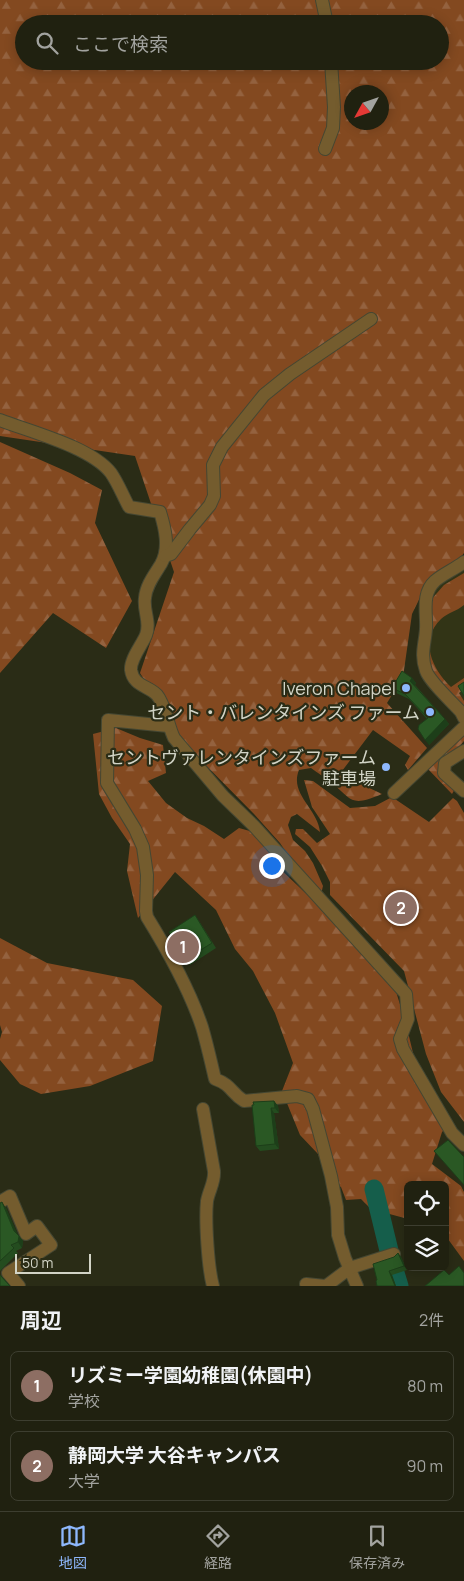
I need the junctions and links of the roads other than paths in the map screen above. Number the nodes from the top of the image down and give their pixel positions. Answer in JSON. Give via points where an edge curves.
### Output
{"nodes":[{"id":1,"x":322,"y":0,"type":"edge"},
{"id":2,"x":325,"y":15,"type":"edge"},
{"id":3,"x":331,"y":70,"type":"edge"},
{"id":4,"x":326,"y":149,"type":"dead end"},
{"id":5,"x":371,"y":319,"type":"dead end"},
{"id":6,"x":0,"y":420,"type":"edge"},
{"id":7,"x":164,"y":556,"type":"junction"},
{"id":8,"x":464,"y":562,"type":"edge"},
{"id":9,"x":464,"y":718,"type":"edge"},
{"id":10,"x":168,"y":726,"type":"junction"},
{"id":11,"x":464,"y":727,"type":"edge"},
{"id":12,"x":464,"y":746,"type":"edge"},
{"id":13,"x":464,"y":751,"type":"edge"},
{"id":14,"x":452,"y":759,"type":"junction"},
{"id":15,"x":464,"y":791,"type":"edge"},
{"id":16,"x":394,"y":793,"type":"dead end"},
{"id":17,"x":203,"y":1108,"type":"dead end"},
{"id":18,"x":464,"y":1145,"type":"edge"},
{"id":19,"x":0,"y":1202,"type":"edge"},
{"id":20,"x":390,"y":1256,"type":"edge"},
{"id":21,"x":350,"y":1268,"type":"junction"},
{"id":22,"x":306,"y":1284,"type":"dead end"},
{"id":23,"x":20,"y":1286,"type":"edge"},
{"id":24,"x":213,"y":1286,"type":"edge"},
{"id":25,"x":326,"y":1286,"type":"edge"},
{"id":26,"x":357,"y":1286,"type":"edge"}],
"edges":[{"from":1,"to":2,"type":"street"},
{"from":3,"to":4,"type":"street","via":[[333,128]]},
{"from":5,"to":7,"type":"street","via":[[264,395],[222,447],[213,465],[214,496],[210,505],[171,554]]},
{"from":6,"to":7,"type":"street","via":[[96,458],[110,473],[129,507],[160,512],[166,529]]},
{"from":7,"to":10,"type":"street","via":[[144,599],[148,624],[131,671],[142,686],[161,700]]},
{"from":8,"to":9,"type":"street","via":[[431,586],[425,603],[423,642],[427,673]]},
{"from":10,"to":18,"type":"street","via":[[174,738],[223,796],[406,994],[408,1019],[400,1039],[403,1049],[452,1133]]},
{"from":10,"to":21,"type":"street","via":[[108,720],[107,783],[143,847],[147,917],[187,990],[202,1026],[215,1079],[226,1082],[244,1102],[297,1096],[308,1100],[326,1152],[335,1194],[338,1235]]},
{"from":11,"to":16,"type":"street"},
{"from":12,"to":14,"type":"street"},
{"from":13,"to":14,"type":"street"},
{"from":14,"to":15,"type":"street","via":[[445,763],[444,773]]},
{"from":17,"to":24,"type":"street","via":[[215,1178],[207,1200]]},
{"from":19,"to":23,"type":"street","via":[[10,1196],[26,1234],[37,1226],[50,1245],[8,1273]]},
{"from":20,"to":21,"type":"street"},
{"from":21,"to":25,"type":"street"},
{"from":21,"to":26,"type":"street"},
{"from":22,"to":25,"type":"street"}]}
